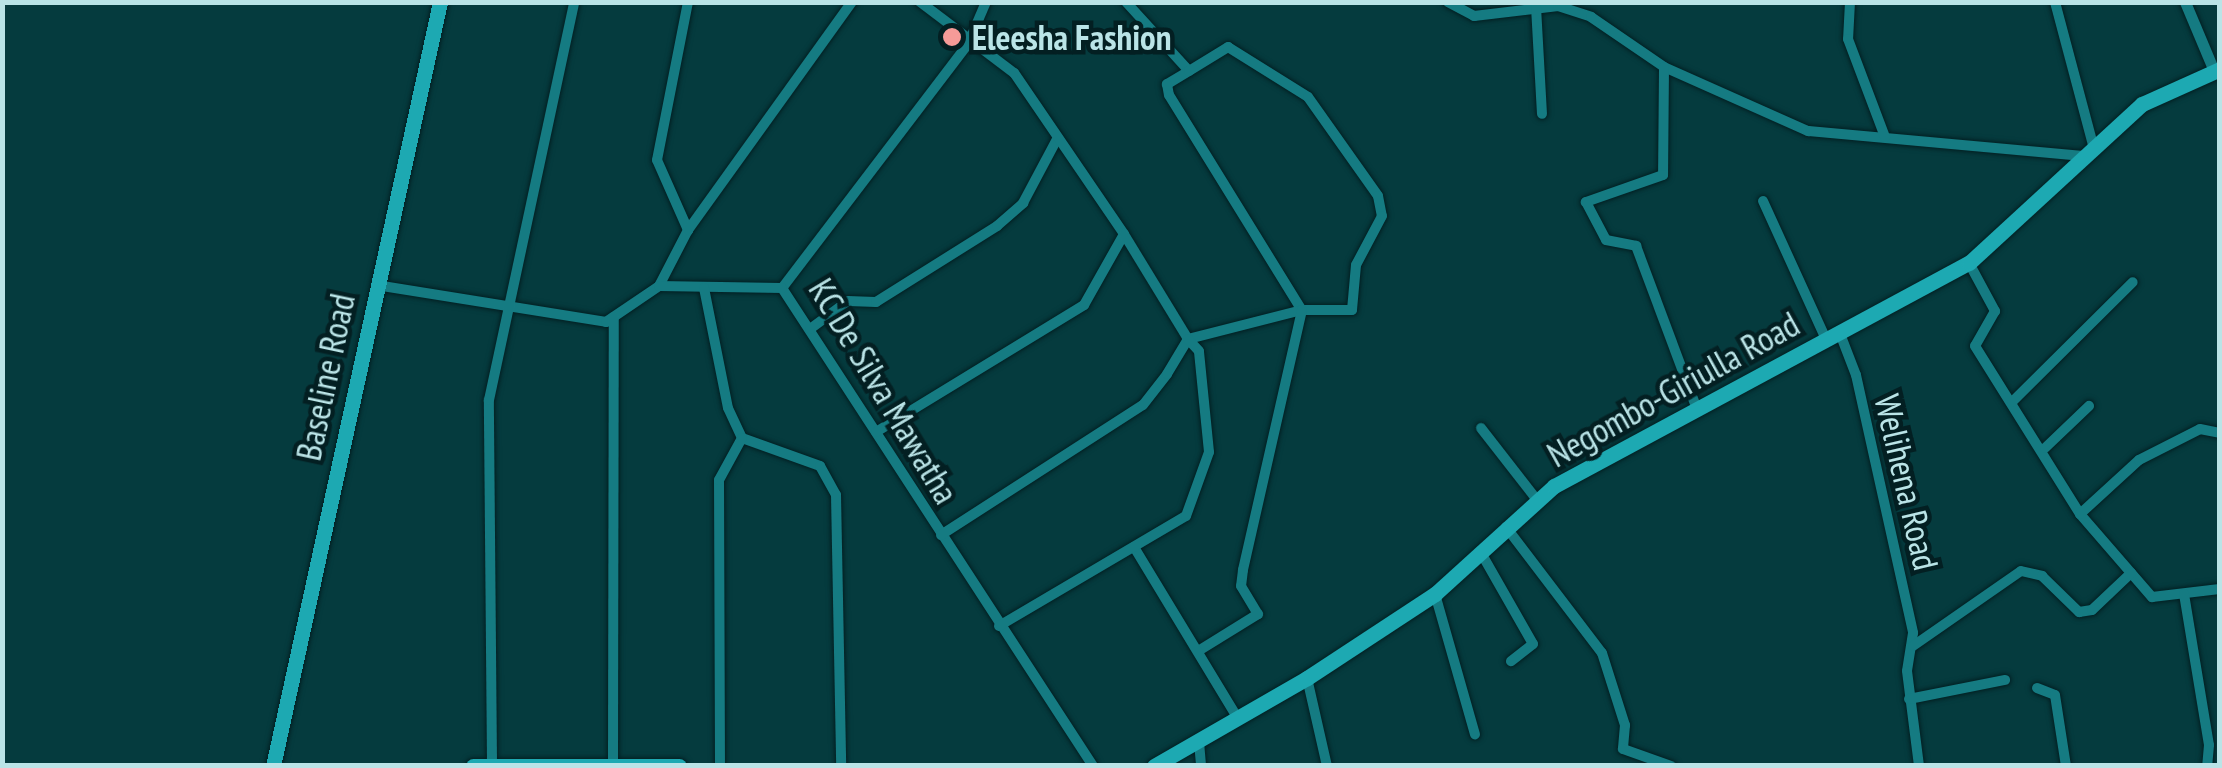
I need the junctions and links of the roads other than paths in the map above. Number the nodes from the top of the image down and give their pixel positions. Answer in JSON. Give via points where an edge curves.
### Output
{"nodes":[{"id":1,"x":440,"y":2,"type":"edge"},
{"id":2,"x":574,"y":2,"type":"edge"},
{"id":3,"x":688,"y":2,"type":"edge"},
{"id":4,"x":852,"y":2,"type":"edge"},
{"id":5,"x":920,"y":2,"type":"edge"},
{"id":6,"x":986,"y":2,"type":"edge"},
{"id":7,"x":1126,"y":2,"type":"edge"},
{"id":8,"x":1448,"y":2,"type":"edge"},
{"id":9,"x":1850,"y":2,"type":"edge"},
{"id":10,"x":2056,"y":2,"type":"edge"},
{"id":11,"x":2185,"y":2,"type":"edge"},
{"id":12,"x":1536,"y":7,"type":"junction"},
{"id":13,"x":968,"y":44,"type":"junction"},
{"id":14,"x":1664,"y":67,"type":"junction"},
{"id":15,"x":2216,"y":70,"type":"edge"},
{"id":16,"x":1189,"y":71,"type":"junction"},
{"id":17,"x":1542,"y":114,"type":"dead end"},
{"id":18,"x":1885,"y":136,"type":"junction"},
{"id":19,"x":1057,"y":140,"type":"junction"},
{"id":20,"x":2087,"y":150,"type":"junction"},
{"id":21,"x":1762,"y":200,"type":"dead end"},
{"id":22,"x":688,"y":230,"type":"junction"},
{"id":23,"x":1124,"y":234,"type":"junction"},
{"id":24,"x":1969,"y":264,"type":"junction"},
{"id":25,"x":2133,"y":282,"type":"dead end"},
{"id":26,"x":376,"y":285,"type":"junction"},
{"id":27,"x":660,"y":286,"type":"junction"},
{"id":28,"x":704,"y":288,"type":"junction"},
{"id":29,"x":782,"y":288,"type":"junction"},
{"id":30,"x":508,"y":306,"type":"junction"},
{"id":31,"x":1302,"y":310,"type":"junction"},
{"id":32,"x":614,"y":317,"type":"junction"},
{"id":33,"x":810,"y":329,"type":"junction"},
{"id":34,"x":1833,"y":335,"type":"junction"},
{"id":35,"x":1188,"y":339,"type":"junction"},
{"id":36,"x":2012,"y":402,"type":"junction"},
{"id":37,"x":2089,"y":406,"type":"dead end"},
{"id":38,"x":1697,"y":409,"type":"junction"},
{"id":39,"x":1480,"y":428,"type":"dead end"},
{"id":40,"x":876,"y":432,"type":"junction"},
{"id":41,"x":2220,"y":434,"type":"edge"},
{"id":42,"x":742,"y":438,"type":"junction"},
{"id":43,"x":2045,"y":448,"type":"junction"},
{"id":44,"x":1537,"y":500,"type":"junction"},
{"id":45,"x":2080,"y":514,"type":"junction"},
{"id":46,"x":1505,"y":525,"type":"junction"},
{"id":47,"x":941,"y":535,"type":"junction"},
{"id":48,"x":1134,"y":548,"type":"junction"},
{"id":49,"x":1480,"y":552,"type":"junction"},
{"id":50,"x":2131,"y":573,"type":"junction"},
{"id":51,"x":2220,"y":589,"type":"edge"},
{"id":52,"x":1435,"y":594,"type":"junction"},
{"id":53,"x":2184,"y":594,"type":"junction"},
{"id":54,"x":998,"y":626,"type":"junction"},
{"id":55,"x":1912,"y":646,"type":"junction"},
{"id":56,"x":1198,"y":651,"type":"junction"},
{"id":57,"x":1510,"y":661,"type":"dead end"},
{"id":58,"x":1308,"y":678,"type":"junction"},
{"id":59,"x":2004,"y":680,"type":"dead end"},
{"id":60,"x":2037,"y":688,"type":"dead end"},
{"id":61,"x":1909,"y":698,"type":"junction"},
{"id":62,"x":1238,"y":719,"type":"junction"},
{"id":63,"x":1475,"y":734,"type":"dead end"},
{"id":64,"x":1198,"y":742,"type":"junction"},
{"id":65,"x":492,"y":764,"type":"edge"},
{"id":66,"x":614,"y":764,"type":"edge"},
{"id":67,"x":273,"y":766,"type":"edge"},
{"id":68,"x":473,"y":766,"type":"edge"},
{"id":69,"x":679,"y":766,"type":"edge"},
{"id":70,"x":720,"y":766,"type":"edge"},
{"id":71,"x":840,"y":766,"type":"edge"},
{"id":72,"x":1093,"y":766,"type":"edge"},
{"id":73,"x":1154,"y":766,"type":"edge"},
{"id":74,"x":1201,"y":766,"type":"edge"},
{"id":75,"x":1327,"y":766,"type":"edge"},
{"id":76,"x":1672,"y":766,"type":"edge"},
{"id":77,"x":1920,"y":766,"type":"edge"},
{"id":78,"x":2066,"y":766,"type":"edge"},
{"id":79,"x":2207,"y":766,"type":"edge"}],
"edges":[{"from":1,"to":26,"type":"main road","name":"Baseline Road"},
{"from":2,"to":30,"type":"street"},
{"from":3,"to":22,"type":"street","via":[[657,160]]},
{"from":4,"to":22,"type":"street"},
{"from":5,"to":13,"type":"street"},
{"from":6,"to":13,"type":"street","name":"KC De Silva Mawatha"},
{"from":7,"to":16,"type":"street"},
{"from":8,"to":12,"type":"street","via":[[1486,17]]},
{"from":9,"to":18,"type":"street","via":[[1848,40]]},
{"from":10,"to":20,"type":"street"},
{"from":11,"to":15,"type":"street"},
{"from":12,"to":14,"type":"street","via":[[1591,17]]},
{"from":12,"to":17,"type":"street"},
{"from":13,"to":19,"type":"street","via":[[1014,72]]},
{"from":13,"to":29,"type":"street","name":"KC De Silva Mawatha"},
{"from":14,"to":18,"type":"street","via":[[1808,131]]},
{"from":14,"to":38,"type":"street","via":[[1663,174],[1586,202],[1606,240],[1636,246]]},
{"from":15,"to":20,"type":"main road","name":"Negombo-Giriulla Road","via":[[2142,104]]},
{"from":16,"to":31,"type":"street","via":[[1167,84],[1169,95]]},
{"from":16,"to":31,"type":"street","via":[[1228,48],[1263,67],[1329,120],[1378,196],[1382,216],[1356,266],[1352,310]]},
{"from":18,"to":20,"type":"street"},
{"from":19,"to":23,"type":"street"},
{"from":19,"to":33,"type":"street","via":[[1023,203],[997,226],[876,302],[848,300]]},
{"from":20,"to":24,"type":"main road","name":"Negombo-Giriulla Road"},
{"from":21,"to":34,"type":"street","name":"Welihena Road"},
{"from":22,"to":27,"type":"street"},
{"from":23,"to":35,"type":"street"},
{"from":23,"to":40,"type":"street","via":[[1084,305]]},
{"from":24,"to":34,"type":"main road","name":"Negombo-Giriulla Road"},
{"from":24,"to":36,"type":"street","via":[[1995,311],[1976,346]]},
{"from":25,"to":36,"type":"street"},
{"from":26,"to":30,"type":"street"},
{"from":26,"to":67,"type":"main road","name":"Baseline Road"},
{"from":27,"to":28,"type":"street"},
{"from":27,"to":32,"type":"street"},
{"from":28,"to":29,"type":"street"},
{"from":28,"to":42,"type":"street","via":[[728,408]]},
{"from":29,"to":33,"type":"street","name":"KC De Silva Mawatha"},
{"from":30,"to":32,"type":"street","via":[[606,322]]},
{"from":30,"to":65,"type":"street","via":[[488,400]]},
{"from":31,"to":35,"type":"street"},
{"from":31,"to":56,"type":"street","via":[[1243,570],[1241,586],[1258,614]]},
{"from":32,"to":66,"type":"street"},
{"from":33,"to":40,"type":"street","name":"KC De Silva Mawatha"},
{"from":34,"to":38,"type":"main road","name":"Negombo-Giriulla Road"},
{"from":34,"to":55,"type":"street","name":"Welihena Road","via":[[1856,375]]},
{"from":35,"to":47,"type":"street","via":[[1142,405]]},
{"from":35,"to":48,"type":"street","via":[[1199,352],[1209,452],[1186,516]]},
{"from":36,"to":43,"type":"street"},
{"from":37,"to":43,"type":"street"},
{"from":38,"to":44,"type":"main road","name":"Negombo-Giriulla Road"},
{"from":39,"to":44,"type":"street"},
{"from":40,"to":47,"type":"street","name":"KC De Silva Mawatha"},
{"from":41,"to":45,"type":"street","via":[[2200,428],[2139,460]]},
{"from":42,"to":70,"type":"street","via":[[719,480]]},
{"from":42,"to":71,"type":"street","via":[[820,466],[836,495]]},
{"from":43,"to":45,"type":"street"},
{"from":44,"to":46,"type":"main road","name":"Negombo-Giriulla Road"},
{"from":45,"to":50,"type":"street"},
{"from":46,"to":49,"type":"main road","name":"Negombo-Giriulla Road"},
{"from":46,"to":76,"type":"street","via":[[1602,653],[1625,725],[1623,749]]},
{"from":47,"to":54,"type":"street","name":"KC De Silva Mawatha"},
{"from":48,"to":54,"type":"street"},
{"from":48,"to":56,"type":"street"},
{"from":49,"to":52,"type":"main road","name":"Negombo-Giriulla Road"},
{"from":49,"to":57,"type":"street","via":[[1533,644]]},
{"from":50,"to":53,"type":"street","via":[[2152,597]]},
{"from":50,"to":55,"type":"street","name":"Welihena Road","via":[[2092,610],[2079,612],[2042,576],[2021,571]]},
{"from":51,"to":53,"type":"street"},
{"from":52,"to":58,"type":"main road","name":"Negombo-Giriulla Road"},
{"from":52,"to":63,"type":"street"},
{"from":53,"to":79,"type":"street"},
{"from":54,"to":72,"type":"street","name":"KC De Silva Mawatha"},
{"from":55,"to":61,"type":"street","name":"Welihena Road"},
{"from":56,"to":62,"type":"street"},
{"from":58,"to":62,"type":"main road","name":"Negombo-Giriulla Road"},
{"from":58,"to":75,"type":"street"},
{"from":59,"to":61,"type":"street"},
{"from":60,"to":78,"type":"street","via":[[2055,695]]},
{"from":61,"to":77,"type":"street","name":"Welihena Road"},
{"from":62,"to":64,"type":"main road","name":"Negombo-Giriulla Road"},
{"from":64,"to":73,"type":"main road","name":"Negombo-Giriulla Road"},
{"from":64,"to":74,"type":"street"},
{"from":65,"to":66,"type":"main road"},
{"from":65,"to":68,"type":"main road"},
{"from":66,"to":69,"type":"main road"}]}
